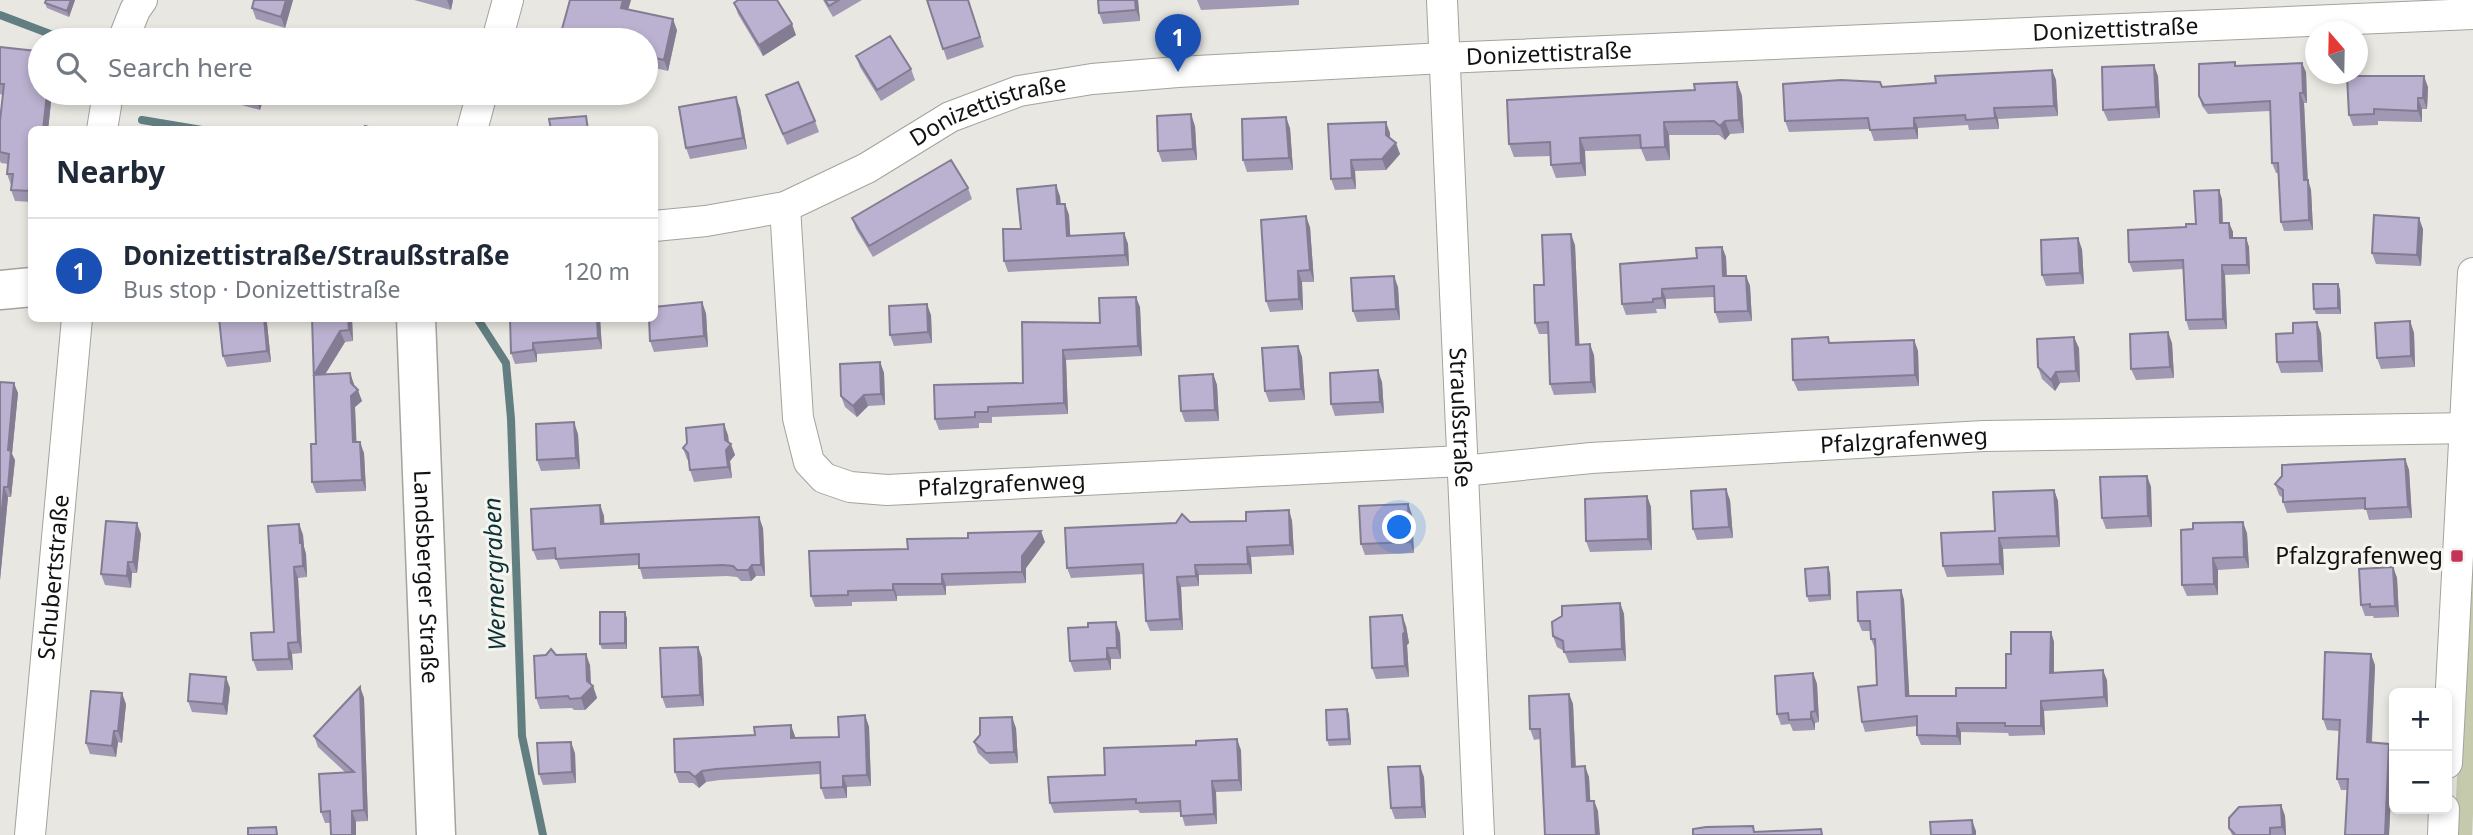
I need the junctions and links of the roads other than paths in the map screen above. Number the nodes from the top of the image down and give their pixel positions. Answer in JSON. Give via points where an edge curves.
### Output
{"nodes":[{"id":1,"x":509,"y":0,"type":"edge"},
{"id":2,"x":1442,"y":0,"type":"edge"},
{"id":3,"x":138,"y":5,"type":"edge"},
{"id":4,"x":2473,"y":14,"type":"edge"},
{"id":5,"x":128,"y":28,"type":"edge"},
{"id":6,"x":501,"y":28,"type":"edge"},
{"id":7,"x":1444,"y":58,"type":"junction"},
{"id":8,"x":106,"y":105,"type":"edge"},
{"id":9,"x":479,"y":105,"type":"edge"},
{"id":10,"x":103,"y":126,"type":"edge"},
{"id":11,"x":473,"y":126,"type":"edge"},
{"id":12,"x":785,"y":207,"type":"junction"},
{"id":13,"x":658,"y":226,"type":"edge"},
{"id":14,"x":2473,"y":273,"type":"edge"},
{"id":15,"x":28,"y":287,"type":"edge"},
{"id":16,"x":0,"y":290,"type":"edge"},
{"id":17,"x":77,"y":322,"type":"edge"},
{"id":18,"x":416,"y":322,"type":"edge"},
{"id":19,"x":2468,"y":428,"type":"edge"},
{"id":20,"x":1461,"y":466,"type":"junction"},
{"id":21,"x":2448,"y":751,"type":"edge"},
{"id":22,"x":2445,"y":814,"type":"edge"},
{"id":23,"x":30,"y":835,"type":"edge"},
{"id":24,"x":436,"y":835,"type":"edge"},
{"id":25,"x":1479,"y":835,"type":"edge"},
{"id":26,"x":2443,"y":835,"type":"edge"}],
"edges":[{"from":1,"to":6,"type":"street"},
{"from":2,"to":7,"type":"street","name":"Straußstraße"},
{"from":3,"to":5,"type":"street"},
{"from":4,"to":7,"type":"street","name":"Donizettistraße"},
{"from":7,"to":12,"type":"street","name":"Donizettistraße","via":[[1178,72],[1019,91],[950,117],[867,168]]},
{"from":7,"to":20,"type":"street","name":"Straußstraße"},
{"from":8,"to":10,"type":"street"},
{"from":9,"to":11,"type":"street"},
{"from":12,"to":13,"type":"street","name":"Donizettistraße"},
{"from":12,"to":20,"type":"street","name":"Pfalzgrafenweg","via":[[799,418],[809,463],[824,478],[850,487],[887,490]]},
{"from":14,"to":19,"type":"street"},
{"from":15,"to":16,"type":"street"},
{"from":17,"to":23,"type":"street","name":"Schubertstraße"},
{"from":18,"to":24,"type":"street","name":"Landsberger Straße"},
{"from":19,"to":20,"type":"street","name":"Pfalzgrafenweg","via":[[1984,436]]},
{"from":19,"to":21,"type":"street"},
{"from":20,"to":25,"type":"street","name":"Straußstraße"},
{"from":22,"to":26,"type":"street"}]}
